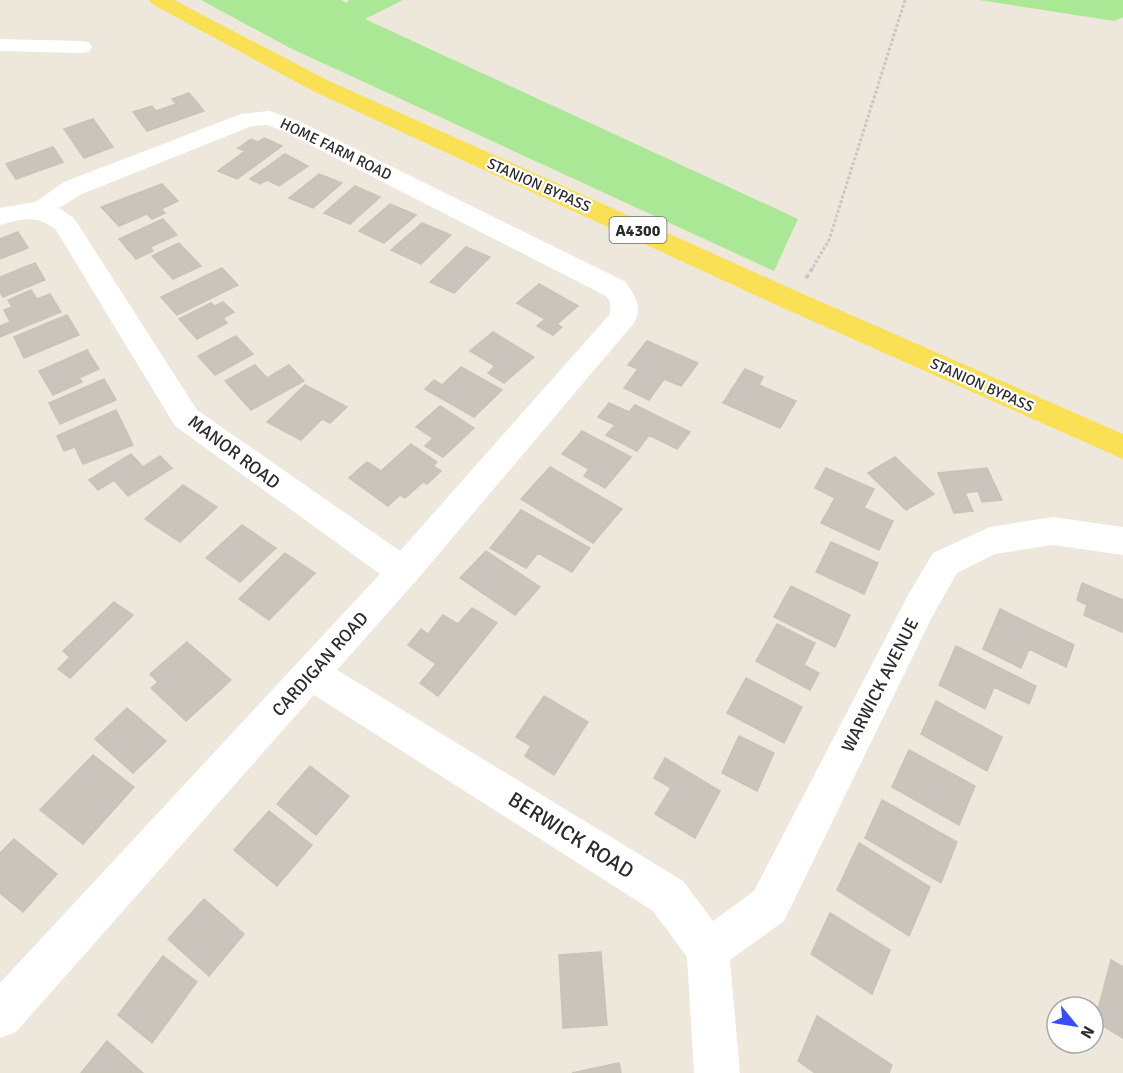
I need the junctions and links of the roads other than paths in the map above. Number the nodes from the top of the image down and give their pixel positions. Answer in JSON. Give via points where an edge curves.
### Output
{"nodes":[{"id":1,"x":159,"y":0,"type":"edge"},
{"id":2,"x":0,"y":45,"type":"edge"},
{"id":3,"x":81,"y":47,"type":"dead end"},
{"id":4,"x":42,"y":210,"type":"junction"},
{"id":5,"x":0,"y":217,"type":"edge"},
{"id":6,"x":624,"y":302,"type":"joint"},
{"id":7,"x":1123,"y":447,"type":"edge"},
{"id":8,"x":1123,"y":541,"type":"edge"},
{"id":9,"x":403,"y":572,"type":"junction"},
{"id":10,"x":312,"y":674,"type":"junction"},
{"id":11,"x":708,"y":950,"type":"junction"},
{"id":12,"x":0,"y":1016,"type":"edge"},
{"id":13,"x":717,"y":1073,"type":"edge"}],
"edges":[{"from":1,"to":7,"type":"main road","name":"STANION BYPASS","number":"A4300","via":[[320,85]]},
{"from":2,"to":3,"type":"street"},
{"from":4,"to":5,"type":"street","via":[[23,210]]},
{"from":4,"to":6,"type":"street","name":"HOME FARM ROAD","via":[[74,188],[249,119],[269,118],[601,281],[616,289]]},
{"from":4,"to":9,"type":"street","name":"MANOR ROAD","via":[[65,224],[186,418]]},
{"from":6,"to":9,"type":"street","name":"CARDIGAN ROAD","via":[[624,316],[614,330]]},
{"from":8,"to":11,"type":"street","name":"WARWICK AVENUE","via":[[1053,531],[990,541],[945,563],[769,906]]},
{"from":9,"to":10,"type":"street","name":"CARDIGAN ROAD"},
{"from":10,"to":11,"type":"street","name":"BERWICK ROAD","via":[[668,896]]},
{"from":10,"to":12,"type":"street","name":"CARDIGAN ROAD"},
{"from":11,"to":13,"type":"street"}]}
